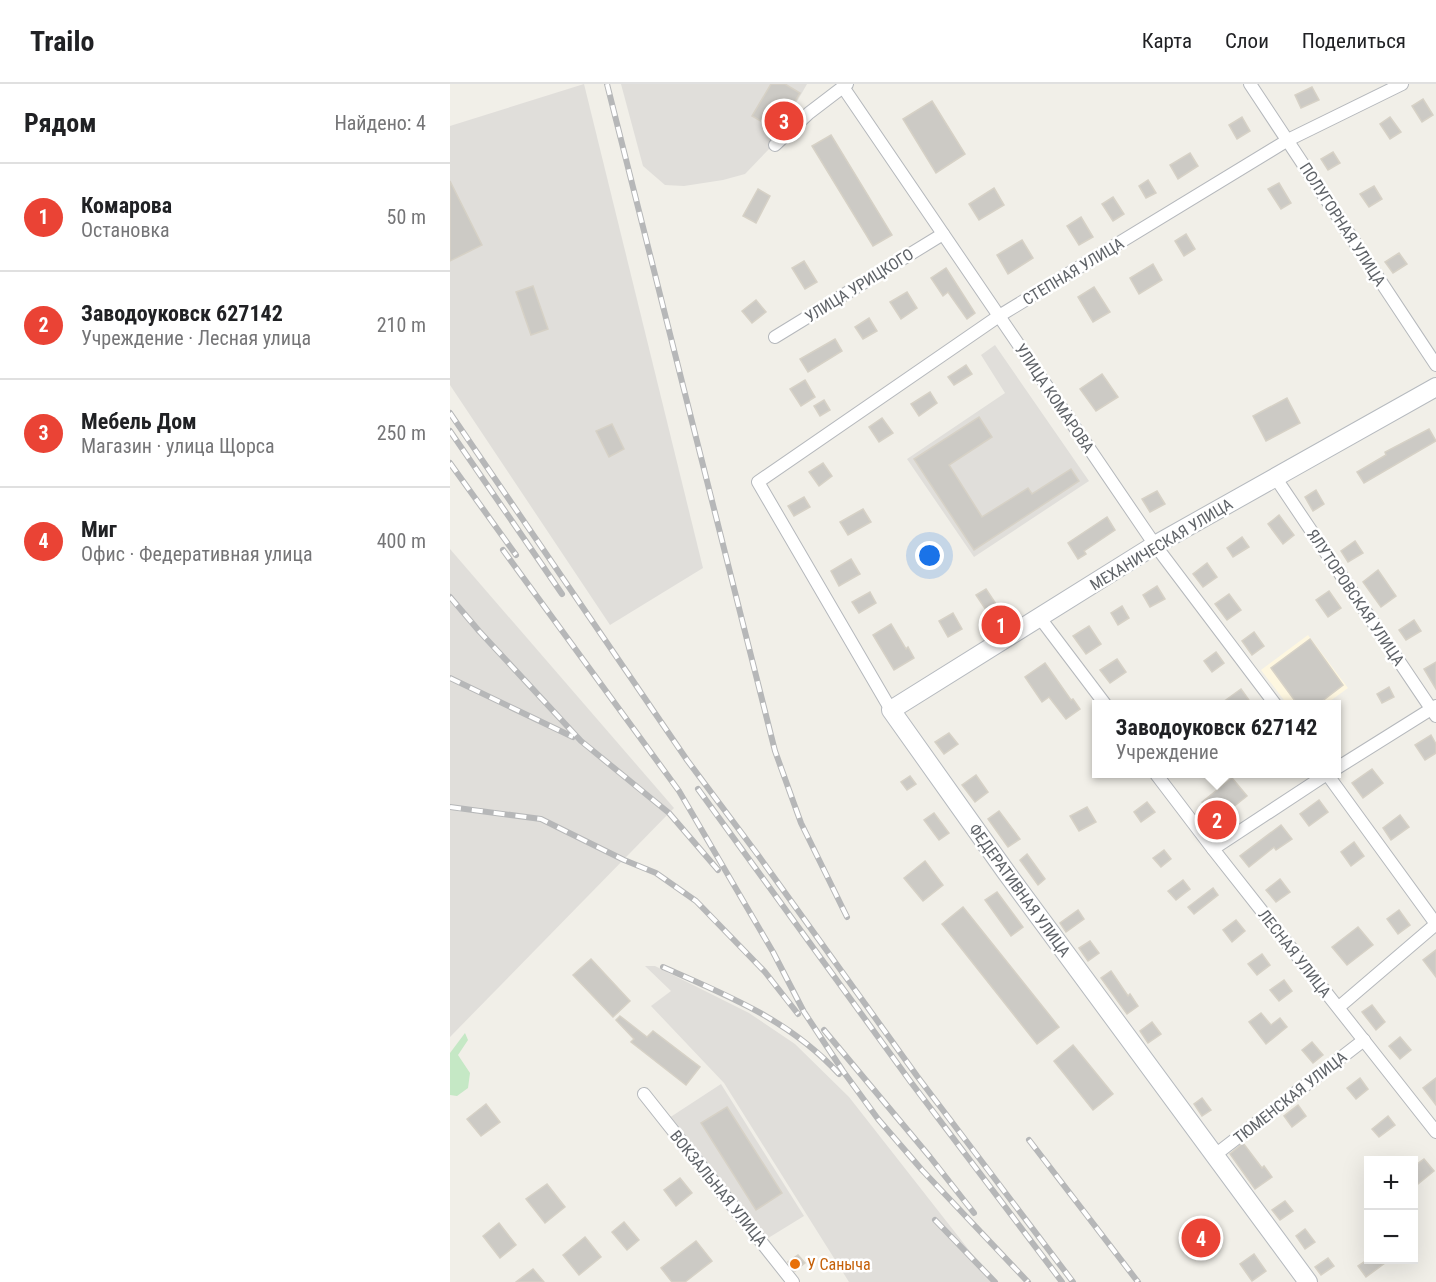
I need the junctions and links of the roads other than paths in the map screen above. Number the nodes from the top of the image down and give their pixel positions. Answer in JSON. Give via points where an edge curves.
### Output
{"nodes":[{"id":1,"x":1250,"y":84,"type":"edge"},
{"id":2,"x":1402,"y":84,"type":"edge"},
{"id":3,"x":845,"y":86,"type":"edge"},
{"id":4,"x":1288,"y":140,"type":"junction"},
{"id":5,"x":775,"y":145,"type":"dead end"},
{"id":6,"x":943,"y":234,"type":"junction"},
{"id":7,"x":999,"y":316,"type":"junction"},
{"id":8,"x":775,"y":337,"type":"dead end"},
{"id":9,"x":1436,"y":365,"type":"edge"},
{"id":10,"x":1436,"y":387,"type":"edge"},
{"id":11,"x":1275,"y":477,"type":"junction"},
{"id":12,"x":758,"y":482,"type":"joint"},
{"id":13,"x":1155,"y":545,"type":"junction"},
{"id":14,"x":1040,"y":618,"type":"junction"},
{"id":15,"x":1101,"y":700,"type":"edge"},
{"id":16,"x":1271,"y":700,"type":"edge"},
{"id":17,"x":891,"y":710,"type":"junction"},
{"id":18,"x":1434,"y":710,"type":"edge"},
{"id":19,"x":1341,"y":766,"type":"edge"},
{"id":20,"x":1159,"y":778,"type":"edge"},
{"id":21,"x":1321,"y":778,"type":"edge"},
{"id":22,"x":1330,"y":778,"type":"edge"},
{"id":23,"x":1213,"y":849,"type":"junction"},
{"id":24,"x":1436,"y":924,"type":"edge"},
{"id":25,"x":1338,"y":1007,"type":"junction"},
{"id":26,"x":1364,"y":1040,"type":"junction"},
{"id":27,"x":644,"y":1094,"type":"dead end"},
{"id":28,"x":1436,"y":1132,"type":"edge"},
{"id":29,"x":1215,"y":1155,"type":"junction"},
{"id":30,"x":793,"y":1282,"type":"edge"},
{"id":31,"x":1308,"y":1282,"type":"edge"}],
"edges":[{"from":1,"to":4,"type":"street","name":"ПОЛУГОРНАЯ УЛИЦА"},
{"from":2,"to":4,"type":"street","name":"СТЕПНАЯ УЛИЦА"},
{"from":3,"to":5,"type":"street"},
{"from":3,"to":6,"type":"street","name":"УЛИЦА КОМАРОВА"},
{"from":4,"to":7,"type":"street","name":"СТЕПНАЯ УЛИЦА"},
{"from":4,"to":9,"type":"street","name":"ПОЛУГОРНАЯ УЛИЦА"},
{"from":6,"to":7,"type":"street","name":"УЛИЦА КОМАРОВА"},
{"from":6,"to":8,"type":"street","name":"УЛИЦА УРИЦКОГО"},
{"from":7,"to":12,"type":"street","name":"СТЕПНАЯ УЛИЦА"},
{"from":7,"to":13,"type":"street","name":"УЛИЦА КОМАРОВА"},
{"from":10,"to":11,"type":"street","name":"МЕХАНИЧЕСКАЯ УЛИЦА"},
{"from":11,"to":13,"type":"street","name":"МЕХАНИЧЕСКАЯ УЛИЦА"},
{"from":11,"to":18,"type":"street","name":"ЯЛУТОРОВСКАЯ УЛИЦА"},
{"from":12,"to":17,"type":"street","name":"ФЕДЕРАТИВНАЯ УЛИЦА"},
{"from":13,"to":14,"type":"street","name":"МЕХАНИЧЕСКАЯ УЛИЦА"},
{"from":13,"to":16,"type":"street","name":"УЛИЦА КОМАРОВА"},
{"from":14,"to":15,"type":"street"},
{"from":14,"to":17,"type":"street","name":"МЕХАНИЧЕСКАЯ УЛИЦА"},
{"from":17,"to":29,"type":"street","name":"ФЕДЕРАТИВНАЯ УЛИЦА"},
{"from":18,"to":19,"type":"street"},
{"from":20,"to":23,"type":"street","name":"ЛЕСНАЯ УЛИЦА"},
{"from":21,"to":23,"type":"street"},
{"from":22,"to":24,"type":"street"},
{"from":23,"to":25,"type":"street","name":"ЛЕСНАЯ УЛИЦА"},
{"from":24,"to":25,"type":"street"},
{"from":25,"to":26,"type":"street","name":"ЛЕСНАЯ УЛИЦА"},
{"from":26,"to":28,"type":"street","name":"ЛЕСНАЯ УЛИЦА"},
{"from":26,"to":29,"type":"street","name":"ТЮМЕНСКАЯ УЛИЦА"},
{"from":27,"to":30,"type":"street","name":"ВОКЗАЛЬНАЯ УЛИЦА"},
{"from":29,"to":31,"type":"street","name":"ФЕДЕРАТИВНАЯ УЛИЦА"}]}
